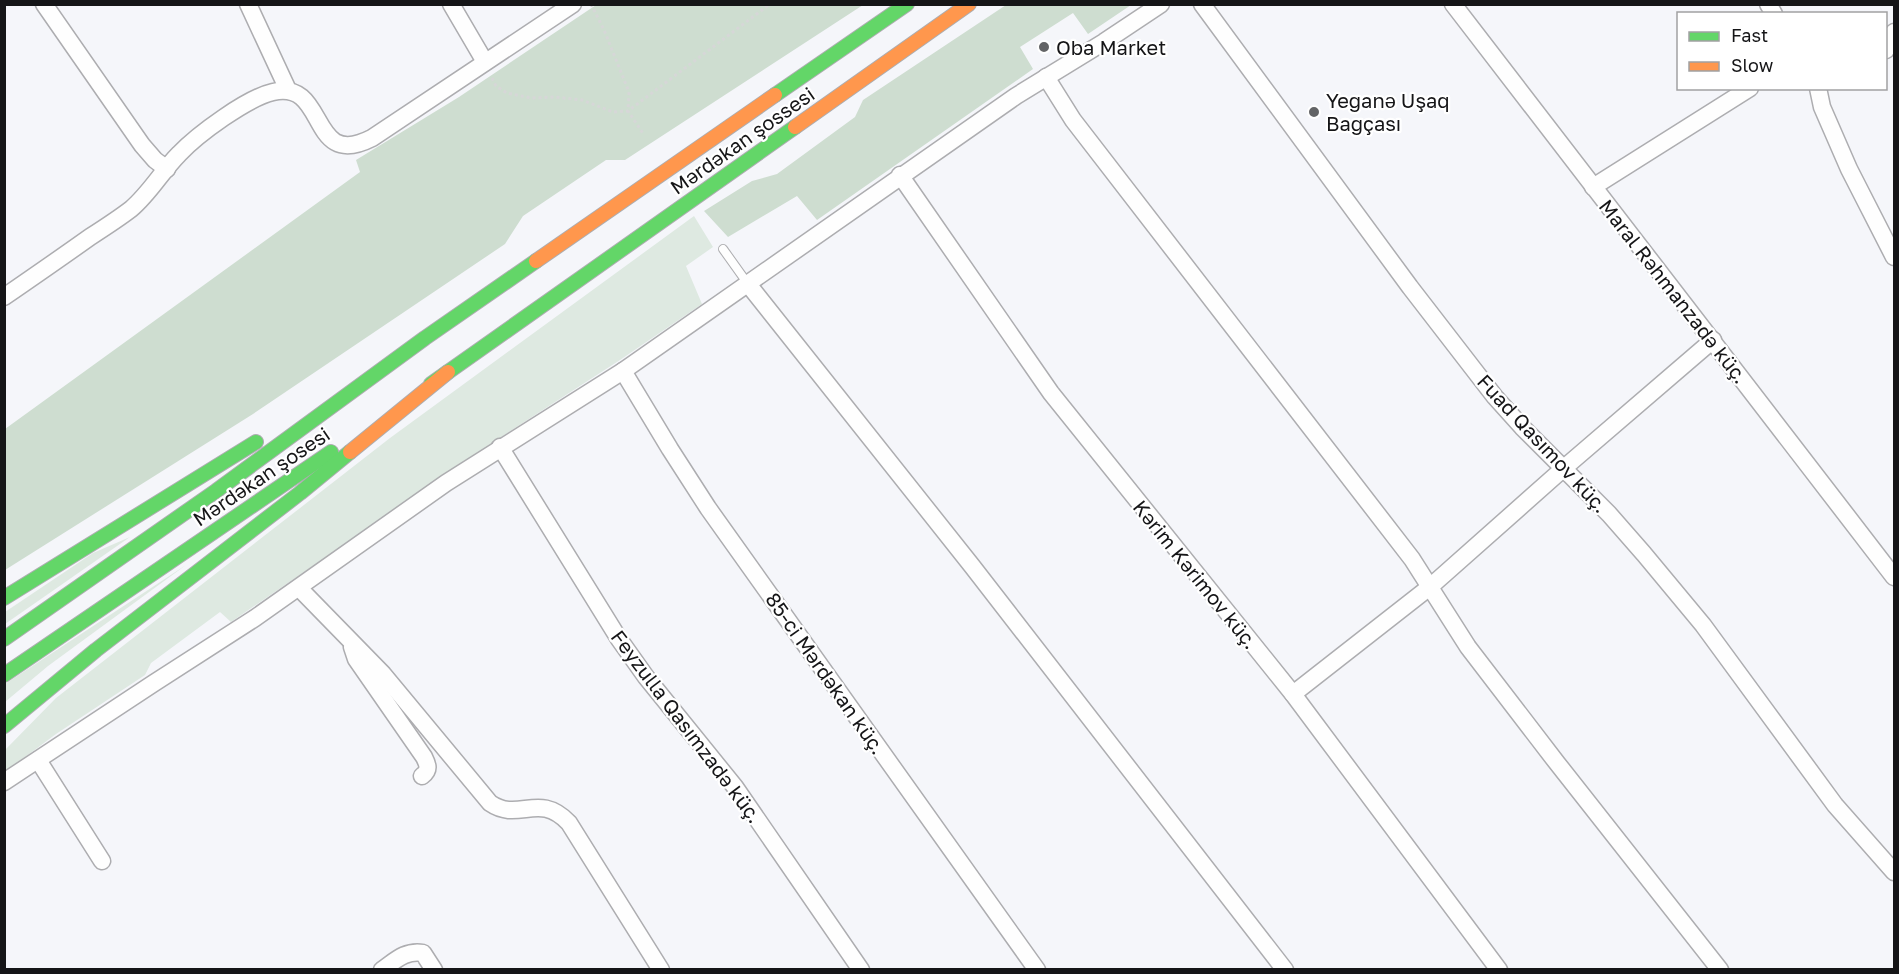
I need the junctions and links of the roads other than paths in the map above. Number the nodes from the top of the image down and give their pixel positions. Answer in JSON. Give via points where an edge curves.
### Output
{"nodes":[{"id":1,"x":44,"y":4,"type":"edge"},
{"id":2,"x":248,"y":4,"type":"edge"},
{"id":3,"x":451,"y":4,"type":"edge"},
{"id":4,"x":573,"y":4,"type":"edge"},
{"id":5,"x":907,"y":4,"type":"edge"},
{"id":6,"x":969,"y":4,"type":"edge"},
{"id":7,"x":1161,"y":4,"type":"edge"},
{"id":8,"x":1202,"y":4,"type":"edge"},
{"id":9,"x":1453,"y":4,"type":"edge"},
{"id":10,"x":1894,"y":32,"type":"edge"},
{"id":11,"x":1887,"y":48,"type":"edge"},
{"id":12,"x":485,"y":62,"type":"junction"},
{"id":13,"x":1046,"y":77,"type":"junction"},
{"id":14,"x":288,"y":90,"type":"junction"},
{"id":15,"x":1747,"y":90,"type":"edge"},
{"id":16,"x":1818,"y":90,"type":"edge"},
{"id":17,"x":167,"y":169,"type":"junction"},
{"id":18,"x":900,"y":175,"type":"junction"},
{"id":19,"x":1593,"y":187,"type":"junction"},
{"id":20,"x":723,"y":249,"type":"dead end"},
{"id":21,"x":1894,"y":257,"type":"edge"},
{"id":22,"x":514,"y":276,"type":"joint"},
{"id":23,"x":748,"y":285,"type":"junction"},
{"id":24,"x":4,"y":297,"type":"edge"},
{"id":25,"x":537,"y":308,"type":"joint"},
{"id":26,"x":425,"y":338,"type":"junction"},
{"id":27,"x":1713,"y":340,"type":"junction"},
{"id":28,"x":623,"y":371,"type":"junction"},
{"id":29,"x":448,"y":372,"type":"junction"},
{"id":30,"x":500,"y":447,"type":"junction"},
{"id":31,"x":1564,"y":468,"type":"junction"},
{"id":32,"x":1894,"y":577,"type":"edge"},
{"id":33,"x":1431,"y":586,"type":"junction"},
{"id":34,"x":299,"y":588,"type":"junction"},
{"id":35,"x":4,"y":598,"type":"edge"},
{"id":36,"x":4,"y":639,"type":"edge"},
{"id":37,"x":353,"y":642,"type":"junction"},
{"id":38,"x":4,"y":675,"type":"edge"},
{"id":39,"x":1293,"y":694,"type":"junction"},
{"id":40,"x":4,"y":726,"type":"edge"},
{"id":41,"x":38,"y":760,"type":"junction"},
{"id":42,"x":422,"y":776,"type":"dead end"},
{"id":43,"x":4,"y":782,"type":"edge"},
{"id":44,"x":102,"y":861,"type":"dead end"},
{"id":45,"x":1894,"y":872,"type":"edge"},
{"id":46,"x":382,"y":969,"type":"edge"},
{"id":47,"x":434,"y":969,"type":"edge"},
{"id":48,"x":662,"y":969,"type":"edge"},
{"id":49,"x":861,"y":969,"type":"edge"},
{"id":50,"x":1037,"y":969,"type":"edge"},
{"id":51,"x":1285,"y":969,"type":"edge"},
{"id":52,"x":1499,"y":969,"type":"edge"},
{"id":53,"x":1720,"y":969,"type":"edge"}],
"edges":[{"from":1,"to":17,"type":"street","via":[[142,145]]},
{"from":2,"to":14,"type":"street"},
{"from":3,"to":12,"type":"street"},
{"from":4,"to":12,"type":"street"},
{"from":5,"to":22,"type":"main road","name":"Mərdəkan şossesi"},
{"from":6,"to":25,"type":"main road","name":"Mərdəkan şossesi"},
{"from":7,"to":13,"type":"street"},
{"from":8,"to":31,"type":"street","name":"Fuad Qasımov küç.","via":[[1495,397]]},
{"from":9,"to":19,"type":"street","name":"Maral Rəhmanzadə küç."},
{"from":10,"to":11,"type":"street"},
{"from":12,"to":14,"type":"street","via":[[357,146],[336,143],[325,133],[305,99]]},
{"from":13,"to":18,"type":"street"},
{"from":13,"to":33,"type":"street","via":[[1073,120]]},
{"from":14,"to":17,"type":"street","via":[[257,99],[206,129]]},
{"from":15,"to":19,"type":"street"},
{"from":16,"to":21,"type":"street","via":[[1849,169]]},
{"from":17,"to":24,"type":"street","via":[[130,209]]},
{"from":18,"to":23,"type":"street"},
{"from":18,"to":39,"type":"street","name":"Kərim Kərimov küç.","via":[[1051,393]]},
{"from":19,"to":27,"type":"street","name":"Maral Rəhmanzadə küç."},
{"from":20,"to":23,"type":"lane"},
{"from":22,"to":26,"type":"main road","name":"Mərdəkan şosesi"},
{"from":23,"to":28,"type":"street"},
{"from":23,"to":51,"type":"street"},
{"from":25,"to":29,"type":"main road","name":"Mərdəkan şosesi"},
{"from":26,"to":35,"type":"main road"},
{"from":26,"to":36,"type":"main road","name":"Mərdəkan şosesi"},
{"from":27,"to":31,"type":"street"},
{"from":27,"to":32,"type":"street","name":"Maral Rəhmanzadə küç."},
{"from":28,"to":30,"type":"street"},
{"from":28,"to":50,"type":"street","name":"85-ci Mərdəkan küç.","via":[[708,508]]},
{"from":29,"to":38,"type":"main road","name":"Mərdəkan şosesi"},
{"from":29,"to":40,"type":"main road"},
{"from":30,"to":34,"type":"street"},
{"from":30,"to":49,"type":"street","name":"Feyzulla Qasımzadə küç.","via":[[619,639],[735,787]]},
{"from":31,"to":33,"type":"street"},
{"from":31,"to":45,"type":"street","name":"Fuad Qasımov küç.","via":[[1609,514],[1703,625],[1835,805]]},
{"from":33,"to":39,"type":"street"},
{"from":33,"to":53,"type":"street","via":[[1475,656]]},
{"from":34,"to":37,"type":"street"},
{"from":34,"to":41,"type":"street"},
{"from":37,"to":42,"type":"street","via":[[356,659],[424,757],[428,766]]},
{"from":37,"to":48,"type":"street","via":[[490,803],[510,811],[535,807],[560,813]]},
{"from":39,"to":52,"type":"street","name":"Kərim Kərimov küç."},
{"from":41,"to":43,"type":"street"},
{"from":41,"to":44,"type":"street"},
{"from":46,"to":47,"type":"street","via":[[406,953],[416,952],[423,953]]}]}
